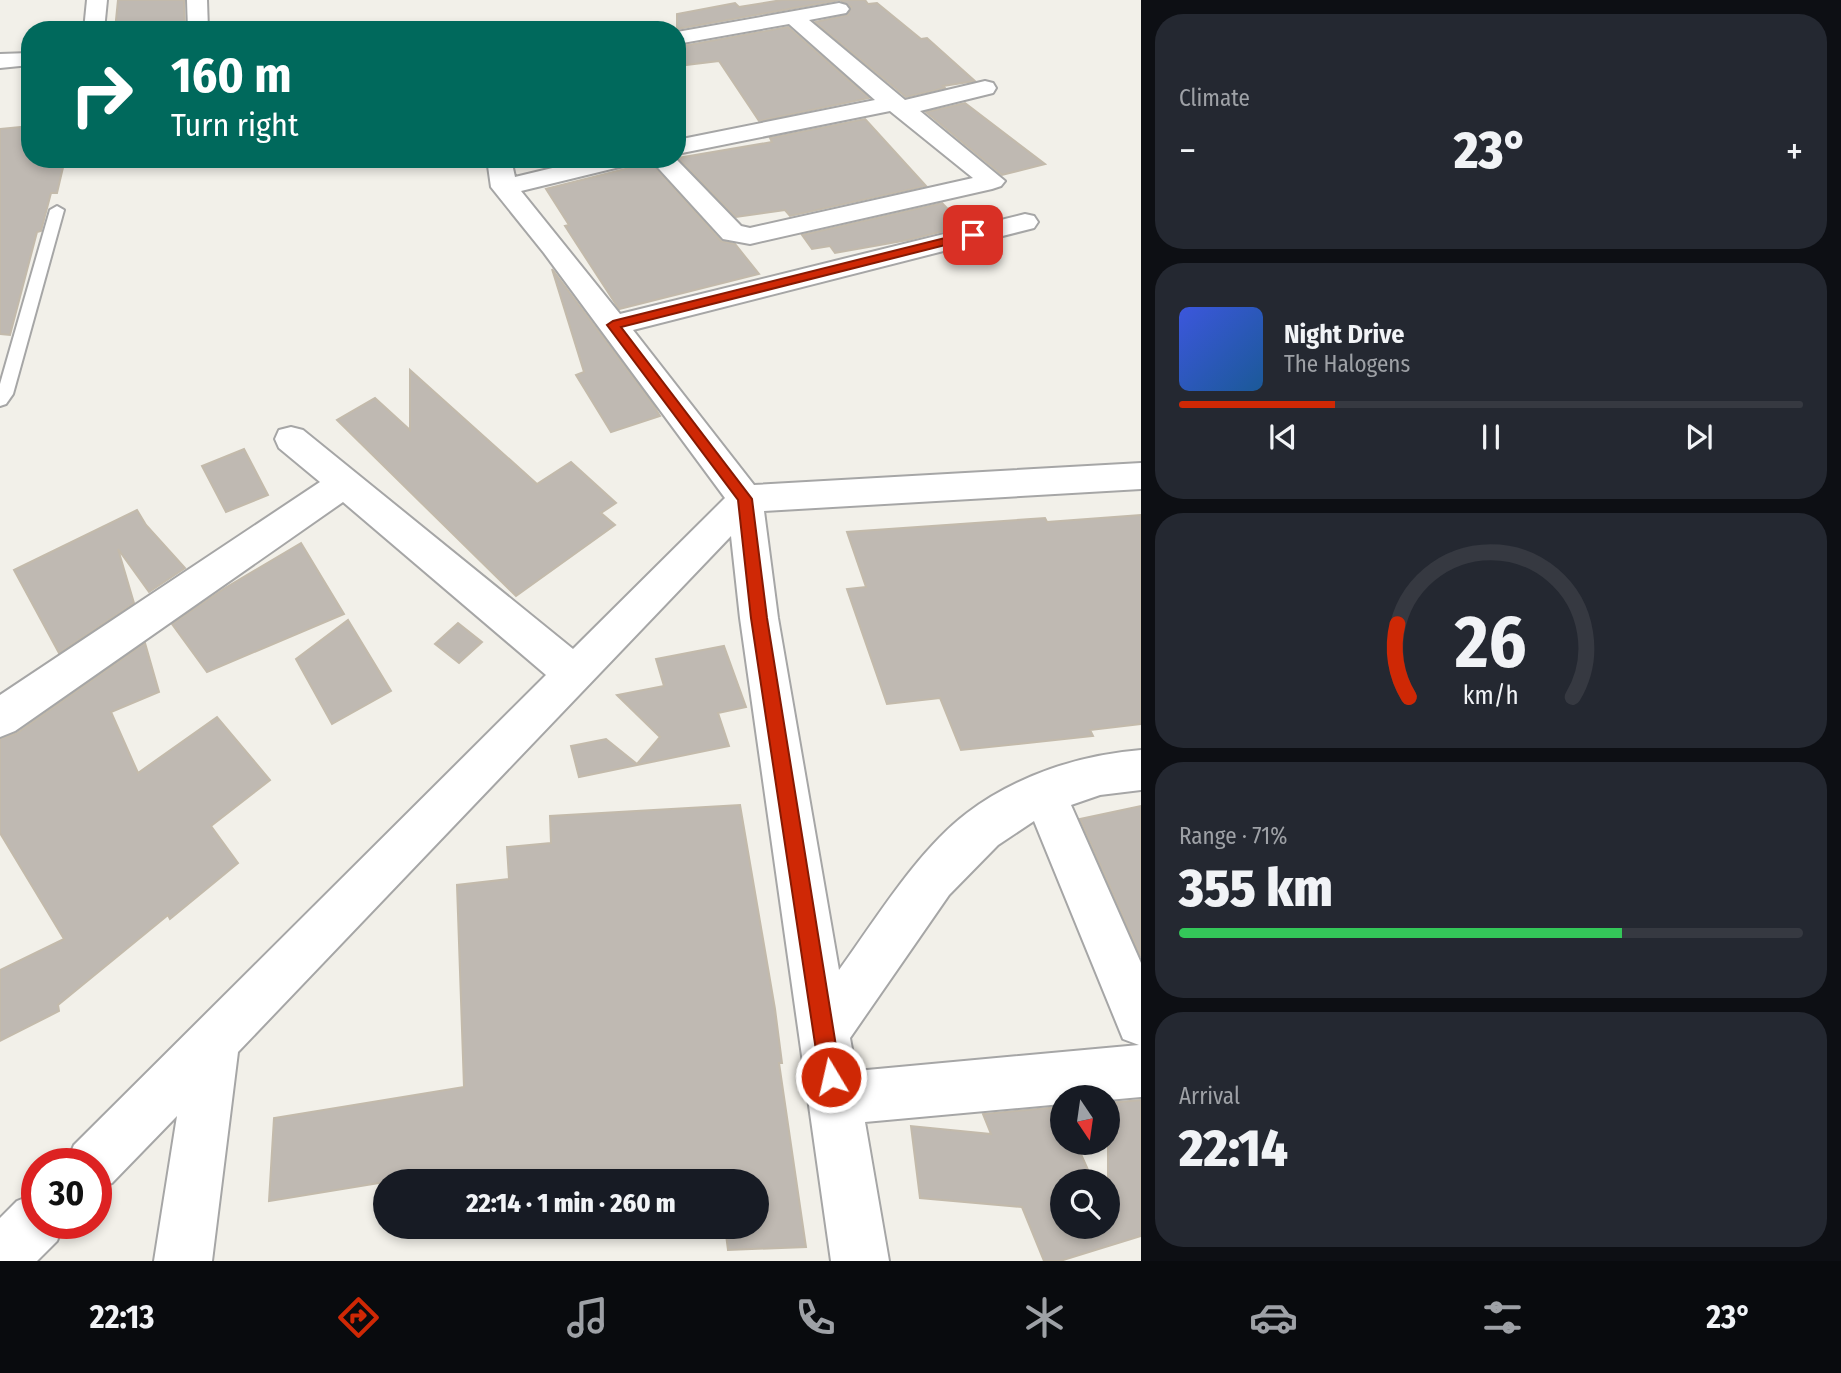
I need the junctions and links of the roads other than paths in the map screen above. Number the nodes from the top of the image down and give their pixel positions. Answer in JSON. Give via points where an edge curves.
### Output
{"nodes":[{"id":1,"x":97,"y":0,"type":"edge"},
{"id":2,"x":197,"y":0,"type":"edge"},
{"id":3,"x":839,"y":9,"type":"dead end"},
{"id":4,"x":794,"y":18,"type":"junction"},
{"id":5,"x":95,"y":21,"type":"edge"},
{"id":6,"x":198,"y":21,"type":"edge"},
{"id":7,"x":686,"y":36,"type":"edge"},
{"id":8,"x":21,"y":60,"type":"edge"},
{"id":9,"x":0,"y":61,"type":"edge"},
{"id":10,"x":985,"y":88,"type":"dead end"},
{"id":11,"x":897,"y":106,"type":"junction"},
{"id":12,"x":686,"y":145,"type":"edge"},
{"id":13,"x":545,"y":168,"type":"edge"},
{"id":14,"x":671,"y":168,"type":"edge"},
{"id":15,"x":502,"y":173,"type":"edge"},
{"id":16,"x":57,"y":210,"type":"dead end"},
{"id":17,"x":1025,"y":222,"type":"dead end"},
{"id":18,"x":613,"y":325,"type":"junction"},
{"id":19,"x":0,"y":400,"type":"edge"},
{"id":20,"x":291,"y":439,"type":"dead end"},
{"id":21,"x":1141,"y":476,"type":"edge"},
{"id":22,"x":345,"y":483,"type":"junction"},
{"id":23,"x":745,"y":499,"type":"junction"},
{"id":24,"x":573,"y":674,"type":"junction"},
{"id":25,"x":0,"y":718,"type":"edge"},
{"id":26,"x":1141,"y":770,"type":"edge"},
{"id":27,"x":1044,"y":793,"type":"junction"},
{"id":28,"x":1141,"y":1021,"type":"edge"},
{"id":29,"x":824,"y":1033,"type":"junction"},
{"id":30,"x":214,"y":1039,"type":"junction"},
{"id":31,"x":1141,"y":1071,"type":"edge"},
{"id":32,"x":834,"y":1099,"type":"junction"},
{"id":33,"x":108,"y":1148,"type":"edge"},
{"id":34,"x":21,"y":1237,"type":"edge"},
{"id":35,"x":0,"y":1258,"type":"edge"},
{"id":36,"x":183,"y":1261,"type":"edge"},
{"id":37,"x":860,"y":1261,"type":"edge"}],
"edges":[{"from":1,"to":5,"type":"street"},
{"from":2,"to":6,"type":"street"},
{"from":3,"to":4,"type":"street"},
{"from":4,"to":7,"type":"street"},
{"from":4,"to":11,"type":"street"},
{"from":8,"to":9,"type":"street"},
{"from":10,"to":11,"type":"street"},
{"from":11,"to":12,"type":"street"},
{"from":11,"to":14,"type":"street","via":[[992,181],[750,236],[732,233]]},
{"from":13,"to":15,"type":"street"},
{"from":15,"to":18,"type":"street"},
{"from":16,"to":19,"type":"lane"},
{"from":17,"to":18,"type":"street"},
{"from":18,"to":23,"type":"street"},
{"from":20,"to":22,"type":"street"},
{"from":21,"to":23,"type":"street"},
{"from":22,"to":24,"type":"street"},
{"from":22,"to":25,"type":"street"},
{"from":23,"to":24,"type":"street"},
{"from":23,"to":29,"type":"street","via":[[759,618]]},
{"from":24,"to":30,"type":"street"},
{"from":26,"to":27,"type":"street","via":[[1100,774]]},
{"from":27,"to":28,"type":"street"},
{"from":27,"to":29,"type":"street","via":[[982,829],[933,878]]},
{"from":29,"to":32,"type":"street"},
{"from":30,"to":33,"type":"street"},
{"from":30,"to":36,"type":"street"},
{"from":31,"to":32,"type":"street"},
{"from":32,"to":37,"type":"street"},
{"from":34,"to":35,"type":"street"}]}
